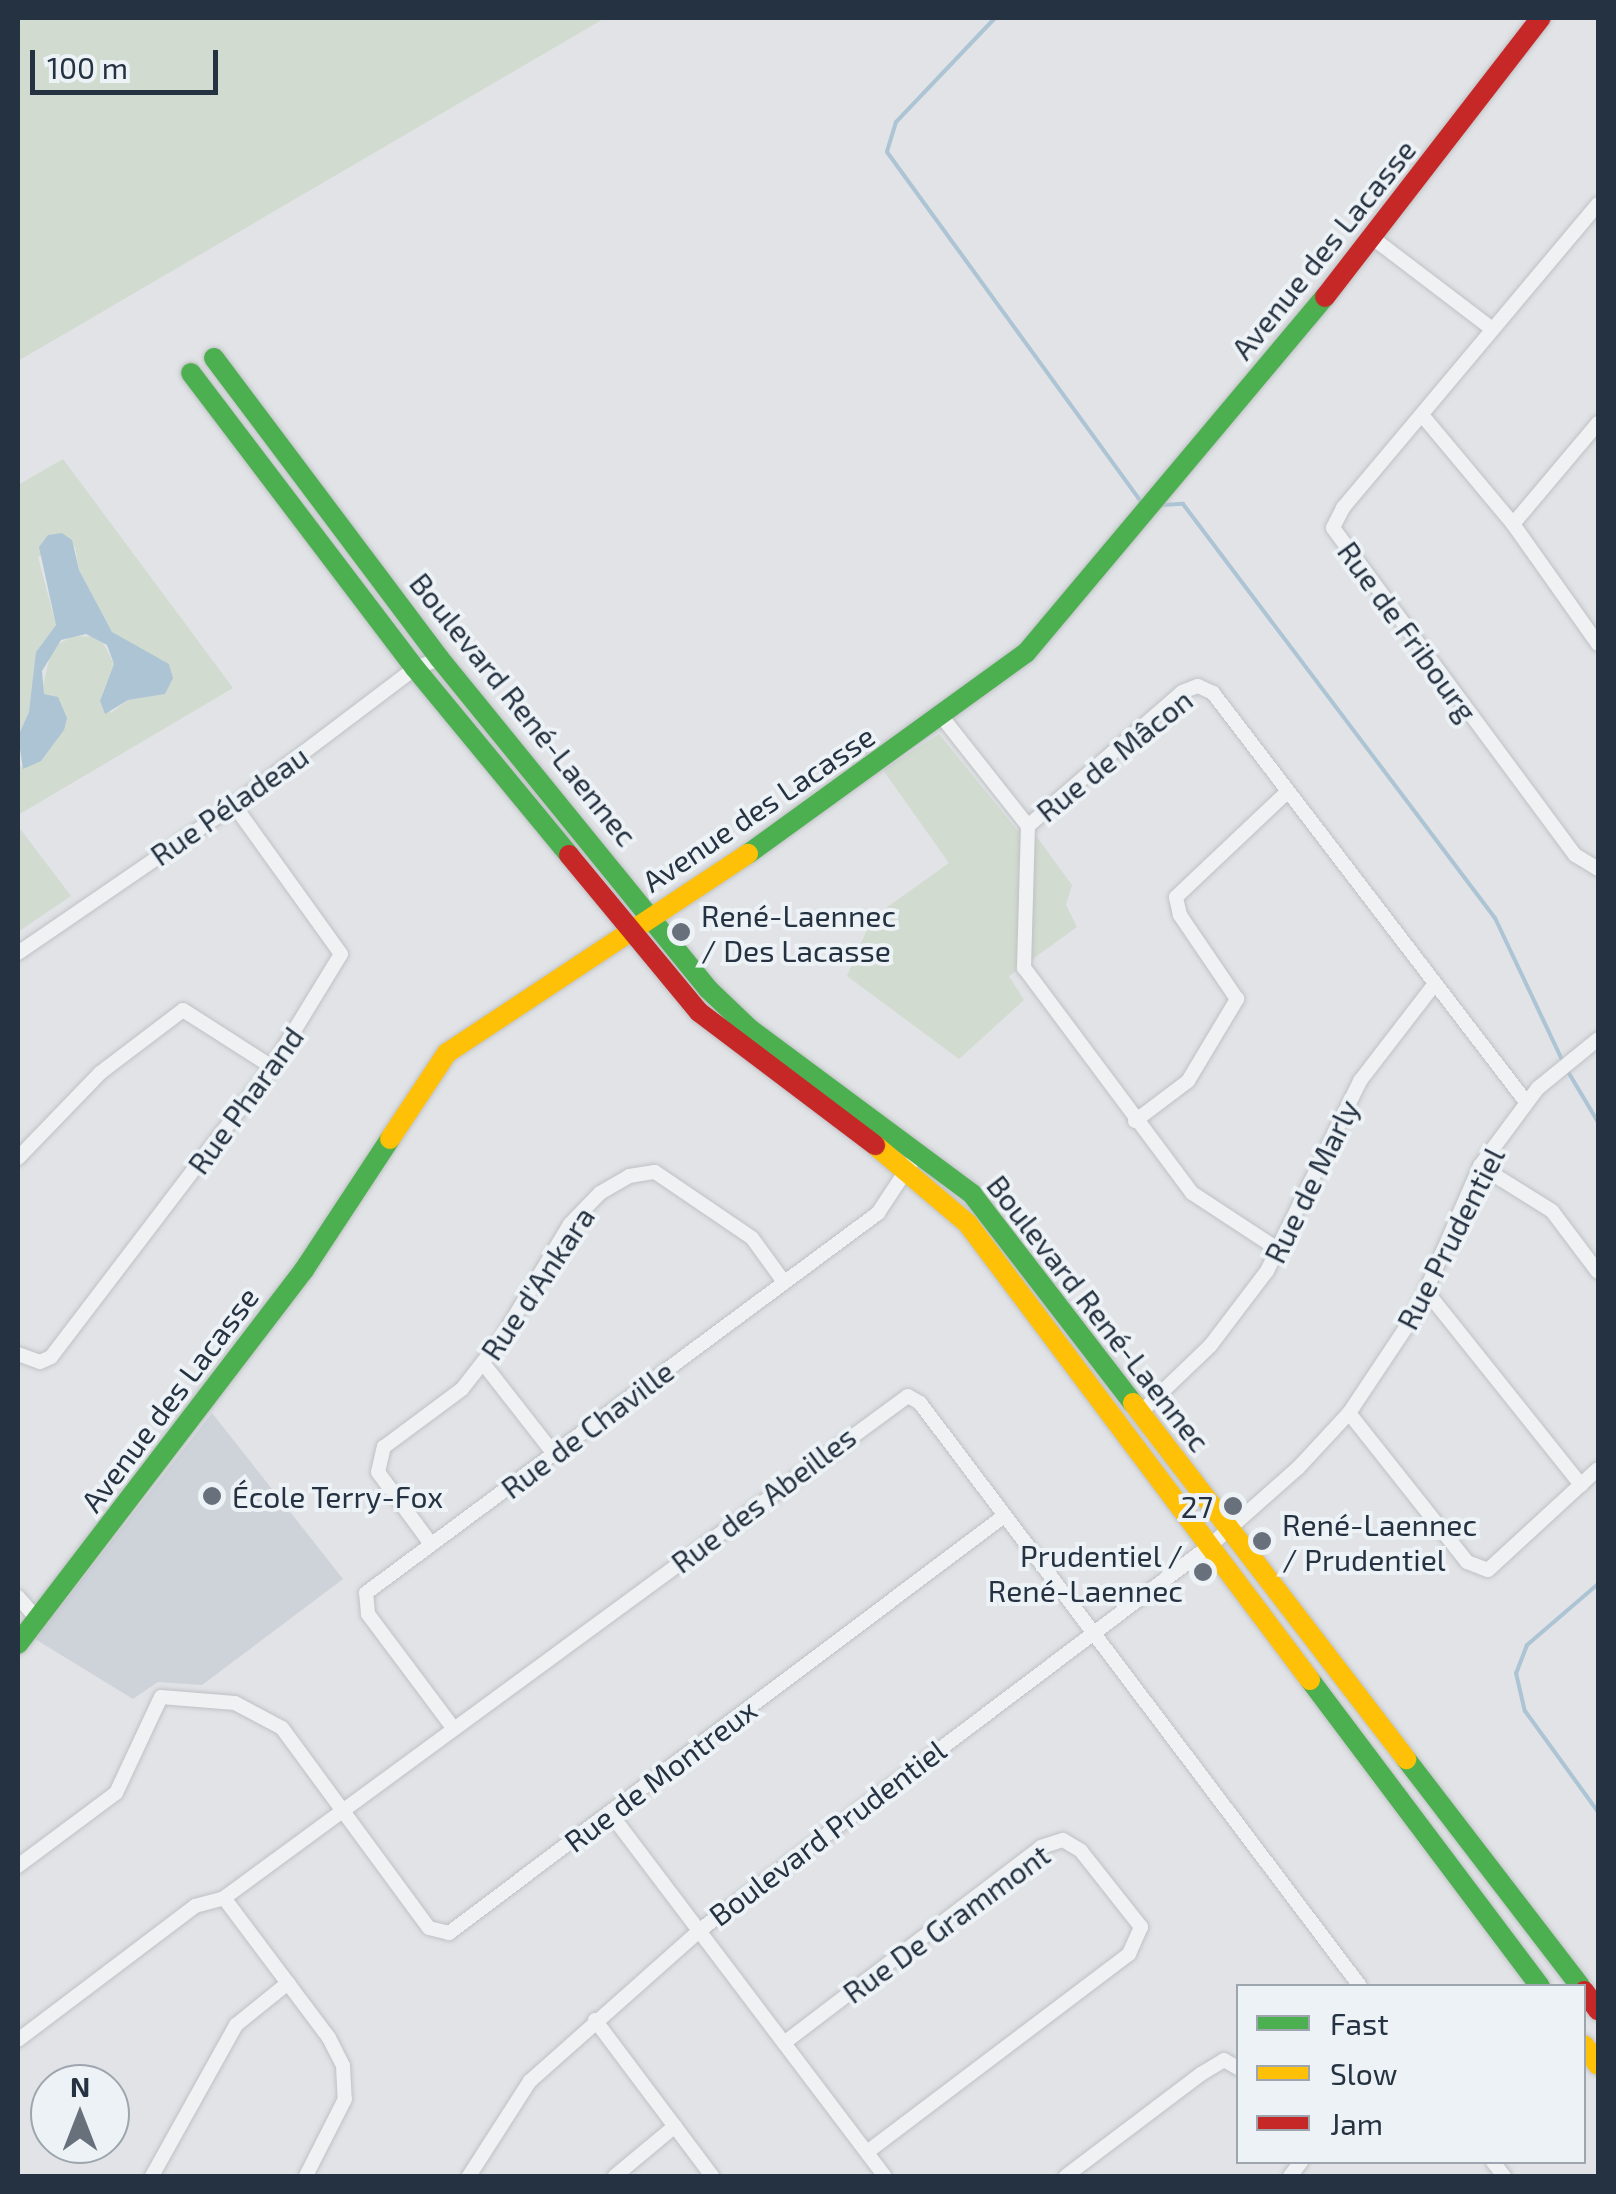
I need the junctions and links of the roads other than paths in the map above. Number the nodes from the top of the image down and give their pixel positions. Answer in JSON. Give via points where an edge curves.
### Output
{"nodes":[{"id":1,"x":1540,"y":18,"type":"edge"},
{"id":2,"x":1598,"y":204,"type":"edge"},
{"id":3,"x":1374,"y":239,"type":"junction"},
{"id":4,"x":1492,"y":329,"type":"junction"},
{"id":5,"x":214,"y":358,"type":"dead end"},
{"id":6,"x":191,"y":373,"type":"dead end"},
{"id":7,"x":1422,"y":415,"type":"junction"},
{"id":8,"x":1598,"y":422,"type":"edge"},
{"id":9,"x":1513,"y":524,"type":"junction"},
{"id":10,"x":1598,"y":644,"type":"edge"},
{"id":11,"x":440,"y":659,"type":"junction"},
{"id":12,"x":415,"y":668,"type":"junction"},
{"id":13,"x":942,"y":716,"type":"junction"},
{"id":14,"x":1287,"y":792,"type":"junction"},
{"id":15,"x":234,"y":805,"type":"junction"},
{"id":16,"x":1028,"y":826,"type":"junction"},
{"id":17,"x":1598,"y":868,"type":"edge"},
{"id":18,"x":652,"y":916,"type":"junction"},
{"id":19,"x":631,"y":930,"type":"junction"},
{"id":20,"x":18,"y":953,"type":"edge"},
{"id":21,"x":1434,"y":985,"type":"junction"},
{"id":22,"x":1598,"y":1039,"type":"edge"},
{"id":23,"x":272,"y":1068,"type":"junction"},
{"id":24,"x":1526,"y":1102,"type":"junction"},
{"id":25,"x":1136,"y":1121,"type":"junction"},
{"id":26,"x":920,"y":1150,"type":"junction"},
{"id":27,"x":18,"y":1158,"type":"edge"},
{"id":28,"x":1480,"y":1166,"type":"junction"},
{"id":29,"x":908,"y":1168,"type":"junction"},
{"id":30,"x":1279,"y":1250,"type":"junction"},
{"id":31,"x":1598,"y":1272,"type":"edge"},
{"id":32,"x":784,"y":1282,"type":"junction"},
{"id":33,"x":1427,"y":1292,"type":"junction"},
{"id":34,"x":18,"y":1354,"type":"edge"},
{"id":35,"x":484,"y":1363,"type":"junction"},
{"id":36,"x":1348,"y":1413,"type":"junction"},
{"id":37,"x":1139,"y":1414,"type":"junction"},
{"id":38,"x":554,"y":1454,"type":"junction"},
{"id":39,"x":1598,"y":1469,"type":"edge"},
{"id":40,"x":1581,"y":1485,"type":"junction"},
{"id":41,"x":1004,"y":1516,"type":"junction"},
{"id":42,"x":1220,"y":1538,"type":"junction"},
{"id":43,"x":431,"y":1544,"type":"junction"},
{"id":44,"x":18,"y":1597,"type":"edge"},
{"id":45,"x":37,"y":1619,"type":"junction"},
{"id":46,"x":1090,"y":1632,"type":"junction"},
{"id":47,"x":18,"y":1644,"type":"edge"},
{"id":48,"x":454,"y":1730,"type":"junction"},
{"id":49,"x":342,"y":1811,"type":"junction"},
{"id":50,"x":610,"y":1813,"type":"junction"},
{"id":51,"x":18,"y":1866,"type":"edge"},
{"id":52,"x":224,"y":1898,"type":"junction"},
{"id":53,"x":700,"y":1930,"type":"junction"},
{"id":54,"x":288,"y":1983,"type":"junction"},
{"id":55,"x":1358,"y":1984,"type":"edge"},
{"id":56,"x":1539,"y":1984,"type":"edge"},
{"id":57,"x":1578,"y":1984,"type":"edge"},
{"id":58,"x":594,"y":2020,"type":"junction"},
{"id":59,"x":18,"y":2040,"type":"edge"},
{"id":60,"x":784,"y":2043,"type":"junction"},
{"id":61,"x":1236,"y":2067,"type":"edge"},
{"id":62,"x":674,"y":2126,"type":"junction"},
{"id":63,"x":866,"y":2152,"type":"junction"},
{"id":64,"x":152,"y":2176,"type":"edge"},
{"id":65,"x":306,"y":2176,"type":"edge"},
{"id":66,"x":469,"y":2176,"type":"edge"},
{"id":67,"x":615,"y":2176,"type":"edge"},
{"id":68,"x":712,"y":2176,"type":"edge"},
{"id":69,"x":884,"y":2176,"type":"edge"},
{"id":70,"x":1066,"y":2176,"type":"edge"}],
"edges":[{"from":1,"to":3,"type":"street","name":"Avenue des Lacasse"},
{"from":2,"to":4,"type":"street","name":"Rue de Fribourg"},
{"from":3,"to":4,"type":"street"},
{"from":3,"to":13,"type":"street","name":"Avenue des Lacasse","via":[[1026,653]]},
{"from":4,"to":7,"type":"street","name":"Rue de Fribourg"},
{"from":5,"to":11,"type":"street","name":"Boulevard René-Laennec"},
{"from":6,"to":12,"type":"street","name":"Boulevard René-Laennec"},
{"from":7,"to":9,"type":"street"},
{"from":7,"to":17,"type":"street","name":"Rue de Fribourg","via":[[1333,528],[1575,855]]},
{"from":8,"to":9,"type":"street"},
{"from":9,"to":10,"type":"street"},
{"from":11,"to":12,"type":"street","name":"Rue Péladeau"},
{"from":11,"to":18,"type":"street","name":"Boulevard René-Laennec"},
{"from":12,"to":15,"type":"street","name":"Rue Péladeau"},
{"from":12,"to":19,"type":"street","name":"Boulevard René-Laennec"},
{"from":13,"to":16,"type":"street"},
{"from":13,"to":18,"type":"street","name":"Avenue des Lacasse","via":[[824,804]]},
{"from":14,"to":16,"type":"street","name":"Rue de Mâcon","via":[[1213,693],[1191,687]]},
{"from":14,"to":21,"type":"street","name":"Rue de Mâcon"},
{"from":14,"to":25,"type":"street","via":[[1176,897],[1180,915],[1237,999],[1188,1081]]},
{"from":15,"to":20,"type":"street","name":"Rue Péladeau"},
{"from":15,"to":23,"type":"street","name":"Rue Pharand","via":[[341,954]]},
{"from":16,"to":25,"type":"street","name":"Rue de Mâcon","via":[[1024,968]]},
{"from":18,"to":19,"type":"street","name":"Avenue des Lacasse"},
{"from":18,"to":26,"type":"street","name":"Boulevard René-Laennec","via":[[728,1011]]},
{"from":19,"to":29,"type":"street","name":"Boulevard René-Laennec","via":[[718,1031]]},
{"from":19,"to":45,"type":"street","name":"Avenue des Lacasse","via":[[447,1052],[304,1270]]},
{"from":21,"to":24,"type":"street","name":"Rue de Mâcon"},
{"from":21,"to":30,"type":"street","name":"Rue de Marly","via":[[1360,1081]]},
{"from":22,"to":24,"type":"street","name":"Rue Prudentiel"},
{"from":23,"to":27,"type":"street","via":[[183,1010],[100,1073]]},
{"from":23,"to":34,"type":"street","name":"Rue Pharand","via":[[51,1357],[40,1362]]},
{"from":24,"to":28,"type":"street","name":"Rue Prudentiel"},
{"from":25,"to":30,"type":"street","name":"Rue de Mâcon","via":[[1192,1193]]},
{"from":26,"to":29,"type":"street","name":"Rue de Chaville"},
{"from":26,"to":37,"type":"street","name":"Boulevard René-Laennec","via":[[972,1194]]},
{"from":28,"to":31,"type":"street","via":[[1552,1211]]},
{"from":28,"to":33,"type":"street","name":"Rue Prudentiel"},
{"from":29,"to":32,"type":"street","name":"Rue de Chaville","via":[[878,1213]]},
{"from":29,"to":42,"type":"street","name":"Boulevard René-Laennec","via":[[968,1224]]},
{"from":30,"to":37,"type":"street","name":"Rue de Marly","via":[[1210,1346]]},
{"from":32,"to":35,"type":"street","name":"Rue d'Ankara","via":[[752,1238],[656,1172],[642,1172],[583,1208]]},
{"from":32,"to":38,"type":"street","name":"Rue de Chaville"},
{"from":33,"to":36,"type":"street","name":"Rue Prudentiel"},
{"from":33,"to":40,"type":"street"},
{"from":35,"to":38,"type":"street"},
{"from":35,"to":43,"type":"street","name":"Rue d'Ankara","via":[[384,1447],[378,1472]]},
{"from":36,"to":40,"type":"street","via":[[1467,1562],[1488,1570]]},
{"from":36,"to":42,"type":"street","name":"Rue Prudentiel"},
{"from":37,"to":42,"type":"street","name":"Boulevard René-Laennec"},
{"from":38,"to":43,"type":"street","name":"Rue de Chaville"},
{"from":39,"to":40,"type":"street"},
{"from":41,"to":46,"type":"street","name":"Rue des Abeilles"},
{"from":41,"to":48,"type":"street","name":"Rue des Abeilles","via":[[920,1403],[908,1396],[895,1400]]},
{"from":41,"to":50,"type":"street","name":"Rue de Montreux"},
{"from":42,"to":46,"type":"street","name":"Boulevard Prudentiel"},
{"from":42,"to":56,"type":"street","name":"Boulevard René-Laennec"},
{"from":42,"to":57,"type":"street","name":"Boulevard René-Laennec"},
{"from":43,"to":48,"type":"street","name":"Rue de Chaville","via":[[366,1593],[368,1614]]},
{"from":44,"to":45,"type":"street"},
{"from":45,"to":47,"type":"street","name":"Avenue des Lacasse"},
{"from":46,"to":53,"type":"street","name":"Boulevard Prudentiel"},
{"from":46,"to":55,"type":"street","name":"Rue des Abeilles"},
{"from":48,"to":49,"type":"street","name":"Rue des Abeilles"},
{"from":49,"to":50,"type":"street","name":"Rue de Montreux","via":[[429,1928],[449,1933]]},
{"from":49,"to":51,"type":"street","via":[[282,1728],[262,1714],[235,1702],[173,1694],[152,1710],[116,1794]]},
{"from":49,"to":52,"type":"street","name":"Rue des Abeilles"},
{"from":50,"to":53,"type":"street"},
{"from":52,"to":54,"type":"street"},
{"from":52,"to":59,"type":"street","name":"Rue des Abeilles","via":[[194,1906]]},
{"from":53,"to":58,"type":"street","name":"Boulevard Prudentiel"},
{"from":53,"to":60,"type":"street"},
{"from":54,"to":64,"type":"street","via":[[236,2025]]},
{"from":54,"to":65,"type":"street","via":[[343,2066],[345,2099]]},
{"from":58,"to":62,"type":"street"},
{"from":58,"to":66,"type":"street","name":"Boulevard Prudentiel","via":[[530,2081]]},
{"from":60,"to":63,"type":"street"},
{"from":60,"to":63,"type":"street","name":"Rue De Grammont","via":[[1040,1847],[1063,1840],[1081,1852],[1141,1927],[1128,1954]]},
{"from":61,"to":70,"type":"street","via":[[1224,2060],[1200,2074]]},
{"from":62,"to":67,"type":"street"},
{"from":62,"to":68,"type":"street"},
{"from":63,"to":69,"type":"street"}]}
